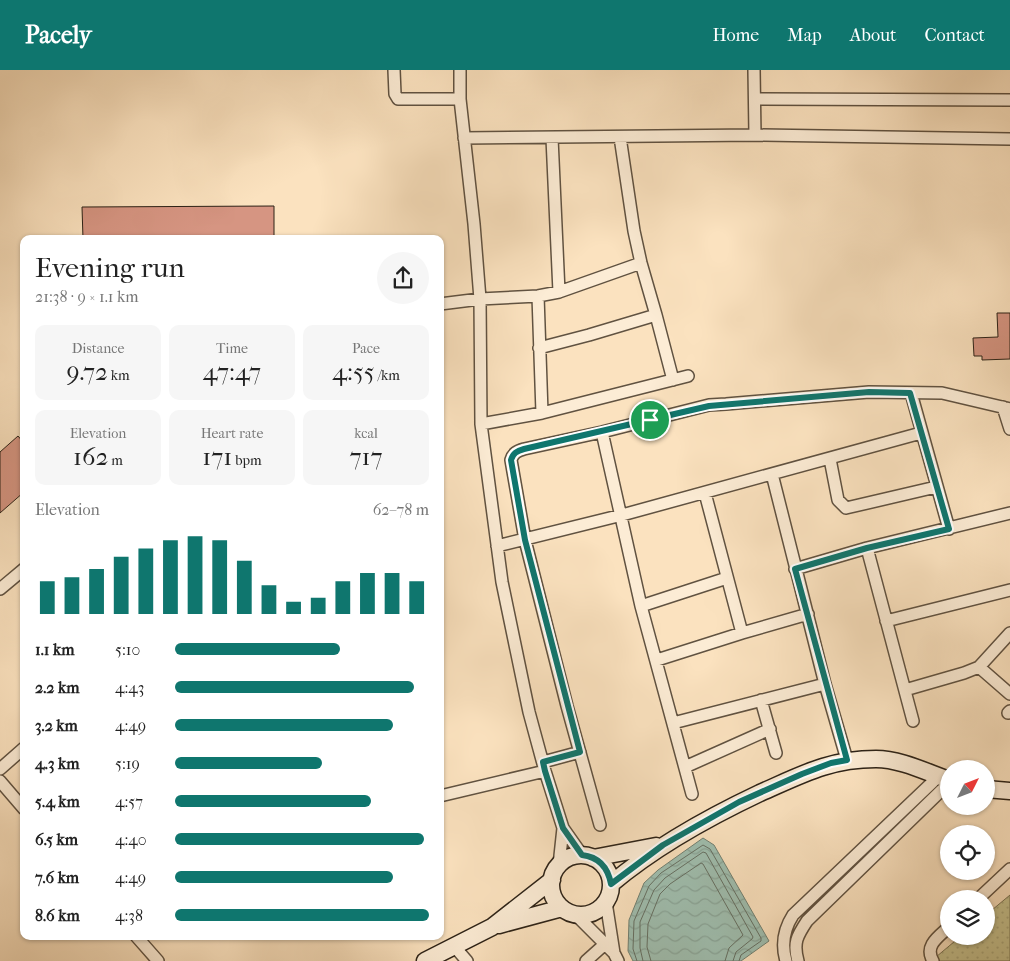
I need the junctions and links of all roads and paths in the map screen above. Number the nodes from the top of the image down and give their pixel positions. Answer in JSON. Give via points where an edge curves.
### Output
{"nodes":[{"id":1,"x":394,"y":70,"type":"edge"},
{"id":2,"x":460,"y":70,"type":"edge"},
{"id":3,"x":754,"y":70,"type":"edge"},
{"id":4,"x":460,"y":99,"type":"junction"},
{"id":5,"x":755,"y":99,"type":"junction"},
{"id":6,"x":1010,"y":100,"type":"edge"},
{"id":7,"x":755,"y":135,"type":"junction"},
{"id":8,"x":620,"y":137,"type":"junction"},
{"id":9,"x":464,"y":138,"type":"junction"},
{"id":10,"x":552,"y":138,"type":"junction"},
{"id":11,"x":1010,"y":140,"type":"edge"},
{"id":12,"x":641,"y":263,"type":"junction"},
{"id":13,"x":559,"y":292,"type":"junction"},
{"id":14,"x":538,"y":296,"type":"junction"},
{"id":15,"x":480,"y":299,"type":"junction"},
{"id":16,"x":444,"y":304,"type":"edge"},
{"id":17,"x":656,"y":315,"type":"junction"},
{"id":18,"x":539,"y":348,"type":"junction"},
{"id":19,"x":688,"y":376,"type":"dead end"},
{"id":20,"x":672,"y":380,"type":"junction"},
{"id":21,"x":910,"y":393,"type":"junction"},
{"id":22,"x":1007,"y":408,"type":"edge"},
{"id":23,"x":542,"y":413,"type":"junction"},
{"id":24,"x":481,"y":424,"type":"junction"},
{"id":25,"x":1010,"y":430,"type":"edge"},
{"id":26,"x":602,"y":432,"type":"junction"},
{"id":27,"x":921,"y":433,"type":"junction"},
{"id":28,"x":830,"y":459,"type":"junction"},
{"id":29,"x":772,"y":474,"type":"junction"},
{"id":30,"x":936,"y":487,"type":"junction"},
{"id":31,"x":705,"y":493,"type":"junction"},
{"id":32,"x":1010,"y":514,"type":"edge"},
{"id":33,"x":622,"y":515,"type":"junction"},
{"id":34,"x":949,"y":529,"type":"junction"},
{"id":35,"x":525,"y":540,"type":"junction"},
{"id":36,"x":497,"y":546,"type":"junction"},
{"id":37,"x":867,"y":548,"type":"junction"},
{"id":38,"x":795,"y":569,"type":"junction"},
{"id":39,"x":20,"y":572,"type":"edge"},
{"id":40,"x":727,"y":578,"type":"junction"},
{"id":41,"x":0,"y":589,"type":"edge"},
{"id":42,"x":1010,"y":590,"type":"edge"},
{"id":43,"x":641,"y":606,"type":"junction"},
{"id":44,"x":808,"y":614,"type":"junction"},
{"id":45,"x":886,"y":621,"type":"junction"},
{"id":46,"x":742,"y":633,"type":"junction"},
{"id":47,"x":1010,"y":633,"type":"edge"},
{"id":48,"x":657,"y":660,"type":"junction"},
{"id":49,"x":979,"y":667,"type":"junction"},
{"id":50,"x":825,"y":684,"type":"junction"},
{"id":51,"x":905,"y":690,"type":"junction"},
{"id":52,"x":1010,"y":694,"type":"edge"},
{"id":53,"x":760,"y":700,"type":"junction"},
{"id":54,"x":912,"y":721,"type":"dead end"},
{"id":55,"x":673,"y":723,"type":"junction"},
{"id":56,"x":770,"y":729,"type":"junction"},
{"id":57,"x":20,"y":752,"type":"edge"},
{"id":58,"x":580,"y":752,"type":"junction"},
{"id":59,"x":776,"y":753,"type":"dead end"},
{"id":60,"x":847,"y":760,"type":"junction"},
{"id":61,"x":544,"y":766,"type":"junction"},
{"id":62,"x":685,"y":767,"type":"junction"},
{"id":63,"x":0,"y":769,"type":"edge"},
{"id":64,"x":940,"y":778,"type":"edge"},
{"id":65,"x":0,"y":782,"type":"edge"},
{"id":66,"x":940,"y":784,"type":"edge"},
{"id":67,"x":940,"y":785,"type":"edge"},
{"id":68,"x":995,"y":790,"type":"edge"},
{"id":69,"x":1010,"y":791,"type":"edge"},
{"id":70,"x":692,"y":794,"type":"dead end"},
{"id":71,"x":444,"y":795,"type":"edge"},
{"id":72,"x":20,"y":804,"type":"edge"},
{"id":73,"x":600,"y":825,"type":"dead end"},
{"id":74,"x":563,"y":828,"type":"junction"},
{"id":75,"x":663,"y":845,"type":"junction"},
{"id":76,"x":588,"y":857,"type":"junction"},
{"id":77,"x":849,"y":862,"type":"junction"},
{"id":78,"x":559,"y":864,"type":"junction"},
{"id":79,"x":1010,"y":869,"type":"edge"},
{"id":80,"x":859,"y":871,"type":"junction"},
{"id":81,"x":552,"y":880,"type":"junction"},
{"id":82,"x":611,"y":884,"type":"junction"},
{"id":83,"x":988,"y":890,"type":"edge"},
{"id":84,"x":606,"y":902,"type":"junction"},
{"id":85,"x":569,"y":911,"type":"junction"},
{"id":86,"x":492,"y":927,"type":"junction"},
{"id":87,"x":940,"y":936,"type":"edge"},
{"id":88,"x":140,"y":940,"type":"edge"},
{"id":89,"x":605,"y":944,"type":"junction"},
{"id":90,"x":454,"y":946,"type":"junction"},
{"id":91,"x":616,"y":957,"type":"edge"},
{"id":92,"x":158,"y":961,"type":"edge"},
{"id":93,"x":425,"y":961,"type":"edge"},
{"id":94,"x":467,"y":961,"type":"edge"},
{"id":95,"x":586,"y":961,"type":"edge"},
{"id":96,"x":786,"y":961,"type":"edge"},
{"id":97,"x":798,"y":961,"type":"edge"},
{"id":98,"x":932,"y":961,"type":"edge"}],
"edges":[{"from":1,"to":4,"type":"street","via":[[398,100]]},
{"from":2,"to":4,"type":"street"},
{"from":3,"to":5,"type":"street"},
{"from":4,"to":9,"type":"street"},
{"from":5,"to":6,"type":"street"},
{"from":5,"to":7,"type":"street"},
{"from":7,"to":8,"type":"street"},
{"from":7,"to":11,"type":"street"},
{"from":8,"to":10,"type":"street"},
{"from":8,"to":12,"type":"street"},
{"from":9,"to":10,"type":"street"},
{"from":9,"to":15,"type":"street"},
{"from":10,"to":13,"type":"street"},
{"from":12,"to":13,"type":"street"},
{"from":12,"to":17,"type":"street"},
{"from":13,"to":14,"type":"street"},
{"from":14,"to":15,"type":"street"},
{"from":14,"to":18,"type":"street"},
{"from":15,"to":16,"type":"street"},
{"from":15,"to":24,"type":"street"},
{"from":17,"to":18,"type":"street"},
{"from":17,"to":20,"type":"street"},
{"from":18,"to":23,"type":"street"},
{"from":19,"to":20,"type":"street"},
{"from":20,"to":23,"type":"street"},
{"from":21,"to":22,"type":"street","via":[[954,395]]},
{"from":21,"to":26,"type":"street","via":[[869,392],[709,406]]},
{"from":21,"to":27,"type":"street"},
{"from":22,"to":25,"type":"street"},
{"from":23,"to":24,"type":"street"},
{"from":24,"to":36,"type":"street"},
{"from":26,"to":33,"type":"street"},
{"from":26,"to":35,"type":"street","via":[[524,449],[512,456]]},
{"from":27,"to":28,"type":"street"},
{"from":27,"to":30,"type":"street"},
{"from":28,"to":29,"type":"street"},
{"from":28,"to":30,"type":"street","via":[[838,500],[846,508]]},
{"from":29,"to":31,"type":"street"},
{"from":29,"to":38,"type":"street"},
{"from":30,"to":34,"type":"street"},
{"from":31,"to":33,"type":"street"},
{"from":31,"to":40,"type":"street"},
{"from":32,"to":34,"type":"street"},
{"from":33,"to":35,"type":"street"},
{"from":33,"to":43,"type":"street"},
{"from":34,"to":37,"type":"street"},
{"from":35,"to":36,"type":"street"},
{"from":35,"to":58,"type":"street"},
{"from":36,"to":61,"type":"street","via":[[529,712]]},
{"from":37,"to":38,"type":"street"},
{"from":37,"to":45,"type":"street"},
{"from":38,"to":44,"type":"street"},
{"from":39,"to":41,"type":"street"},
{"from":40,"to":43,"type":"street"},
{"from":40,"to":46,"type":"street"},
{"from":42,"to":45,"type":"street"},
{"from":43,"to":48,"type":"street"},
{"from":44,"to":46,"type":"street"},
{"from":44,"to":50,"type":"street"},
{"from":45,"to":51,"type":"street"},
{"from":46,"to":48,"type":"street"},
{"from":47,"to":49,"type":"street"},
{"from":48,"to":55,"type":"street"},
{"from":49,"to":51,"type":"street"},
{"from":49,"to":52,"type":"street"},
{"from":50,"to":53,"type":"street"},
{"from":50,"to":60,"type":"street"},
{"from":51,"to":54,"type":"street"},
{"from":53,"to":55,"type":"street"},
{"from":53,"to":56,"type":"street"},
{"from":55,"to":62,"type":"street"},
{"from":56,"to":59,"type":"street"},
{"from":56,"to":62,"type":"street"},
{"from":57,"to":63,"type":"street"},
{"from":58,"to":61,"type":"street"},
{"from":58,"to":73,"type":"street"},
{"from":60,"to":64,"type":"main road","via":[[894,761]]},
{"from":60,"to":75,"type":"main road","via":[[810,770],[739,802]]},
{"from":61,"to":71,"type":"street"},
{"from":61,"to":74,"type":"street"},
{"from":62,"to":70,"type":"street"},
{"from":65,"to":72,"type":"street"},
{"from":66,"to":77,"type":"street"},
{"from":67,"to":80,"type":"street"},
{"from":68,"to":69,"type":"main road"},
{"from":74,"to":76,"type":"street"},
{"from":74,"to":78,"type":"street"},
{"from":75,"to":76,"type":"main road"},
{"from":75,"to":82,"type":"main road"},
{"from":76,"to":78,"type":"main road","via":[[566,859]]},
{"from":76,"to":82,"type":"main road","via":[[606,869]]},
{"from":77,"to":80,"type":"street"},
{"from":77,"to":96,"type":"street","via":[[787,923],[784,936]]},
{"from":78,"to":81,"type":"main road"},
{"from":79,"to":83,"type":"street"},
{"from":80,"to":97,"type":"street","via":[[807,921],[796,940]]},
{"from":81,"to":85,"type":"main road","via":[[555,900]]},
{"from":81,"to":86,"type":"main road"},
{"from":82,"to":84,"type":"main road"},
{"from":84,"to":85,"type":"main road","via":[[593,913],[585,915]]},
{"from":84,"to":91,"type":"street"},
{"from":85,"to":86,"type":"main road"},
{"from":85,"to":89,"type":"street"},
{"from":86,"to":90,"type":"main road"},
{"from":87,"to":98,"type":"street","via":[[931,944],[929,955]]},
{"from":88,"to":92,"type":"street"},
{"from":89,"to":91,"type":"street"},
{"from":89,"to":95,"type":"street"},
{"from":90,"to":93,"type":"main road"},
{"from":90,"to":94,"type":"street"}]}
